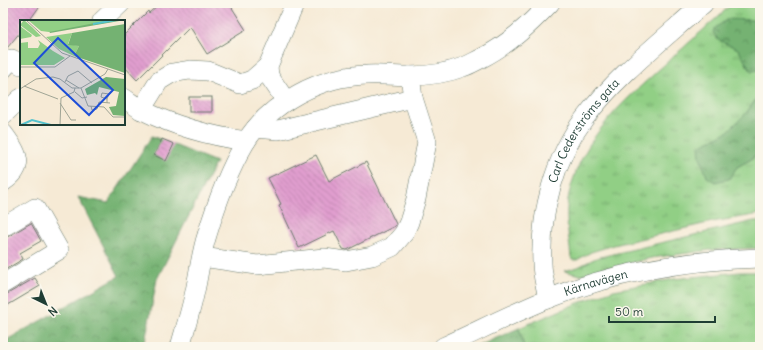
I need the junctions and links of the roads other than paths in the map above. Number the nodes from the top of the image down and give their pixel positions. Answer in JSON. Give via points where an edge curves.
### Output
{"nodes":[{"id":1,"x":121,"y":3,"type":"edge"},
{"id":2,"x":295,"y":3,"type":"edge"},
{"id":3,"x":550,"y":3,"type":"edge"},
{"id":4,"x":704,"y":3,"type":"edge"},
{"id":5,"x":103,"y":20,"type":"edge"},
{"id":6,"x":20,"y":63,"type":"edge"},
{"id":7,"x":268,"y":66,"type":"junction"},
{"id":8,"x":3,"y":69,"type":"edge"},
{"id":9,"x":410,"y":76,"type":"junction"},
{"id":10,"x":413,"y":98,"type":"junction"},
{"id":11,"x":20,"y":99,"type":"edge"},
{"id":12,"x":125,"y":99,"type":"edge"},
{"id":13,"x":286,"y":101,"type":"junction"},
{"id":14,"x":141,"y":110,"type":"junction"},
{"id":15,"x":3,"y":115,"type":"edge"},
{"id":16,"x":3,"y":133,"type":"edge"},
{"id":17,"x":251,"y":134,"type":"junction"},
{"id":18,"x":3,"y":182,"type":"edge"},
{"id":19,"x":3,"y":227,"type":"edge"},
{"id":20,"x":202,"y":257,"type":"junction"},
{"id":21,"x":760,"y":258,"type":"edge"},
{"id":22,"x":3,"y":284,"type":"edge"},
{"id":23,"x":548,"y":299,"type":"junction"},
{"id":24,"x":180,"y":347,"type":"edge"},
{"id":25,"x":443,"y":347,"type":"edge"}],
"edges":[{"from":1,"to":5,"type":"street"},
{"from":2,"to":7,"type":"street"},
{"from":3,"to":9,"type":"street","via":[[508,43],[464,67]]},
{"from":4,"to":23,"type":"street","name":"Carl Cederströms gata","via":[[598,101],[583,120],[561,158],[548,197],[542,235],[543,273]]},
{"from":6,"to":8,"type":"street","via":[[12,59]]},
{"from":7,"to":13,"type":"street","via":[[269,76]]},
{"from":7,"to":14,"type":"street","via":[[252,80],[240,84],[208,72],[190,70],[172,74],[159,81]]},
{"from":9,"to":10,"type":"street"},
{"from":9,"to":13,"type":"street","via":[[367,75],[341,78],[314,86]]},
{"from":10,"to":17,"type":"street"},
{"from":10,"to":20,"type":"street","via":[[427,142],[409,222],[404,233],[392,247],[372,256],[346,261],[324,258],[257,265]]},
{"from":11,"to":15,"type":"street"},
{"from":12,"to":14,"type":"street"},
{"from":13,"to":17,"type":"street"},
{"from":14,"to":17,"type":"street","via":[[179,125],[228,139]]},
{"from":16,"to":18,"type":"street","via":[[18,156],[15,171]]},
{"from":17,"to":20,"type":"street","via":[[225,184],[206,236]]},
{"from":19,"to":22,"type":"street","via":[[35,208],[59,250]]},
{"from":20,"to":24,"type":"street"},
{"from":21,"to":23,"type":"street","name":"Kärnavägen","via":[[702,261],[629,273],[588,284]]},
{"from":23,"to":25,"type":"street","name":"Kärnavägen"}]}
